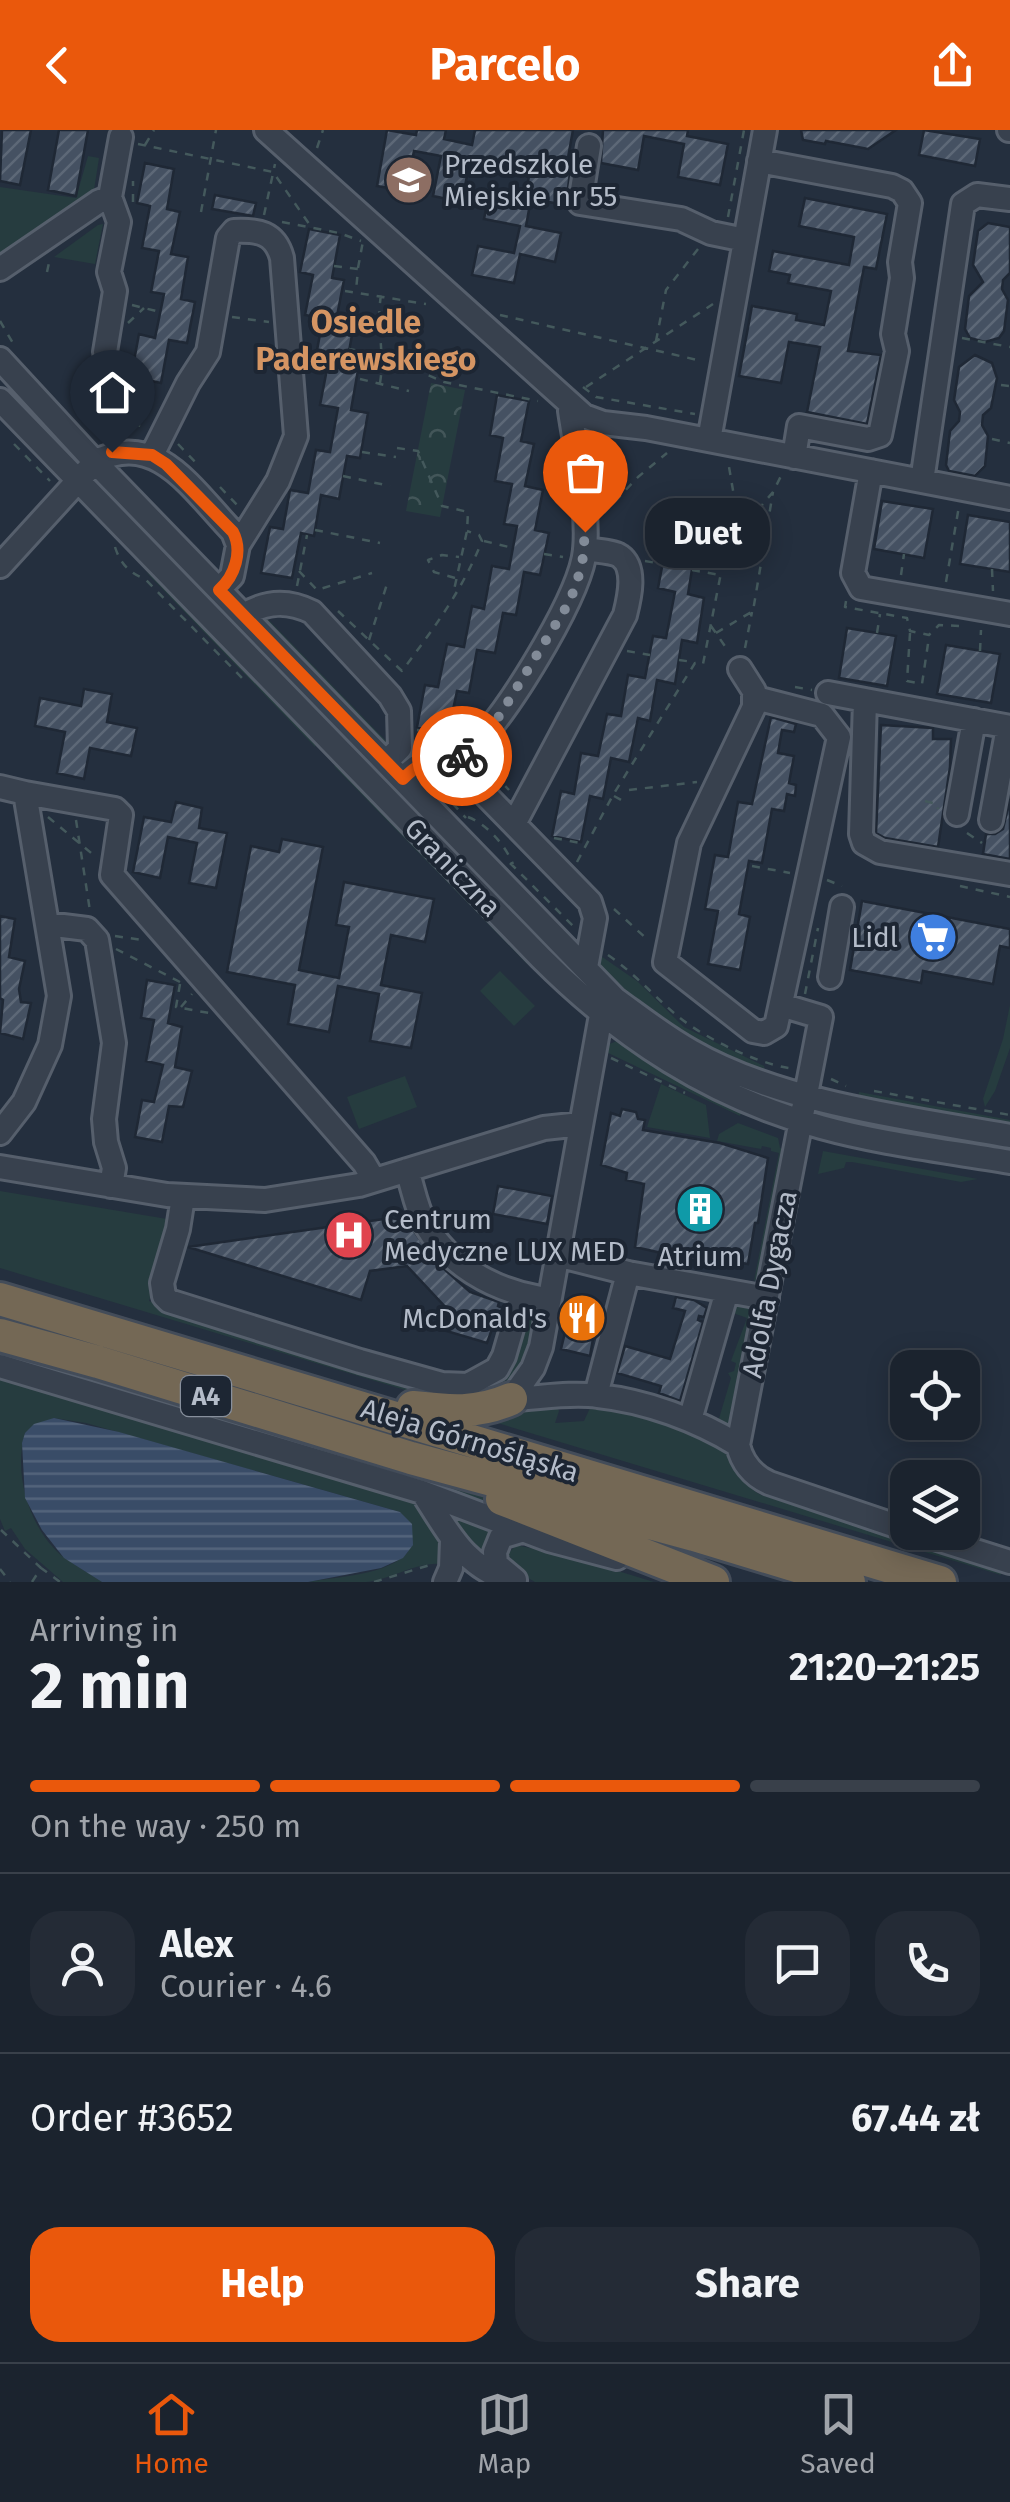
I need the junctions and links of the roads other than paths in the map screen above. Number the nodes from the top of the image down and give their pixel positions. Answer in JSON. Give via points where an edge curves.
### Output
{"nodes":[{"id":1,"x":266,"y":130,"type":"edge"},
{"id":2,"x":765,"y":130,"type":"edge"},
{"id":3,"x":121,"y":137,"type":"road end"},
{"id":4,"x":589,"y":146,"type":"dead end"},
{"id":5,"x":759,"y":161,"type":"junction"},
{"id":6,"x":110,"y":198,"type":"junction"},
{"id":7,"x":1010,"y":199,"type":"edge"},
{"id":8,"x":734,"y":237,"type":"junction"},
{"id":9,"x":0,"y":268,"type":"edge"},
{"id":10,"x":105,"y":352,"type":"road end"},
{"id":11,"x":0,"y":359,"type":"edge"},
{"id":12,"x":573,"y":396,"type":"junction"},
{"id":13,"x":0,"y":400,"type":"edge"},
{"id":14,"x":718,"y":447,"type":"junction"},
{"id":15,"x":152,"y":455,"type":"junction"},
{"id":16,"x":790,"y":461,"type":"junction"},
{"id":17,"x":94,"y":462,"type":"junction"},
{"id":18,"x":870,"y":471,"type":"junction"},
{"id":19,"x":77,"y":480,"type":"junction"},
{"id":20,"x":922,"y":481,"type":"junction"},
{"id":21,"x":1010,"y":498,"type":"edge"},
{"id":22,"x":585,"y":540,"type":"junction"},
{"id":23,"x":238,"y":545,"type":"junction"},
{"id":24,"x":0,"y":566,"type":"edge"},
{"id":25,"x":219,"y":590,"type":"junction"},
{"id":26,"x":1010,"y":614,"type":"edge"},
{"id":27,"x":244,"y":615,"type":"junction"},
{"id":28,"x":740,"y":670,"type":"road end"},
{"id":29,"x":828,"y":693,"type":"dead end"},
{"id":30,"x":756,"y":698,"type":"junction"},
{"id":31,"x":865,"y":700,"type":"junction"},
{"id":32,"x":974,"y":720,"type":"junction"},
{"id":33,"x":1009,"y":727,"type":"edge"},
{"id":34,"x":452,"y":765,"type":"junction"},
{"id":35,"x":402,"y":768,"type":"junction"},
{"id":36,"x":0,"y":787,"type":"edge"},
{"id":37,"x":25,"y":796,"type":"junction"},
{"id":38,"x":948,"y":814,"type":"road end"},
{"id":39,"x":991,"y":820,"type":"dead end"},
{"id":40,"x":514,"y":824,"type":"junction"},
{"id":41,"x":1010,"y":874,"type":"edge"},
{"id":42,"x":842,"y":902,"type":"road end"},
{"id":43,"x":47,"y":924,"type":"junction"},
{"id":44,"x":586,"y":967,"type":"junction"},
{"id":45,"x":830,"y":977,"type":"dead end"},
{"id":46,"x":608,"y":1007,"type":"junction"},
{"id":47,"x":802,"y":1011,"type":"junction"},
{"id":48,"x":808,"y":1084,"type":"junction"},
{"id":49,"x":801,"y":1121,"type":"junction"},
{"id":50,"x":581,"y":1124,"type":"junction"},
{"id":51,"x":0,"y":1133,"type":"edge"},
{"id":52,"x":1010,"y":1136,"type":"edge"},
{"id":53,"x":1010,"y":1162,"type":"edge"},
{"id":54,"x":0,"y":1167,"type":"edge"},
{"id":55,"x":407,"y":1170,"type":"junction"},
{"id":56,"x":374,"y":1180,"type":"junction"},
{"id":57,"x":111,"y":1186,"type":"junction"},
{"id":58,"x":182,"y":1197,"type":"junction"},
{"id":59,"x":558,"y":1255,"type":"junction"},
{"id":60,"x":628,"y":1273,"type":"junction"},
{"id":61,"x":727,"y":1291,"type":"junction"},
{"id":62,"x":522,"y":1294,"type":"junction"},
{"id":63,"x":767,"y":1298,"type":"junction"},
{"id":64,"x":0,"y":1299,"type":"edge"},
{"id":65,"x":549,"y":1299,"type":"junction"},
{"id":66,"x":0,"y":1335,"type":"edge"},
{"id":67,"x":0,"y":1366,"type":"edge"},
{"id":68,"x":596,"y":1395,"type":"junction"},
{"id":69,"x":330,"y":1398,"type":"junction"},
{"id":70,"x":511,"y":1399,"type":"junction"},
{"id":71,"x":690,"y":1420,"type":"junction"},
{"id":72,"x":738,"y":1445,"type":"junction"},
{"id":73,"x":411,"y":1458,"type":"junction"},
{"id":74,"x":422,"y":1492,"type":"junction"},
{"id":75,"x":890,"y":1525,"type":"edge"},
{"id":76,"x":524,"y":1530,"type":"junction"},
{"id":77,"x":452,"y":1541,"type":"junction"},
{"id":78,"x":971,"y":1550,"type":"edge"},
{"id":79,"x":1006,"y":1561,"type":"edge"},
{"id":80,"x":448,"y":1575,"type":"edge"},
{"id":81,"x":486,"y":1578,"type":"edge"},
{"id":82,"x":516,"y":1582,"type":"edge"},
{"id":83,"x":710,"y":1582,"type":"edge"},
{"id":84,"x":849,"y":1582,"type":"edge"},
{"id":85,"x":940,"y":1582,"type":"edge"}],
"edges":[{"from":1,"to":12,"type":"street"},
{"from":2,"to":5,"type":"street"},
{"from":3,"to":6,"type":"street"},
{"from":4,"to":8,"type":"street","via":[[580,203],[680,219]]},
{"from":5,"to":8,"type":"street"},
{"from":5,"to":16,"type":"street","via":[[892,186],[910,203],[893,334],[897,351],[880,435],[868,439],[799,426]]},
{"from":6,"to":9,"type":"street"},
{"from":6,"to":10,"type":"street","via":[[119,222]]},
{"from":7,"to":20,"type":"street","via":[[977,194],[963,204]]},
{"from":8,"to":14,"type":"street"},
{"from":11,"to":17,"type":"street","name":"Graniczna"},
{"from":12,"to":14,"type":"street","via":[[584,416],[603,423]]},
{"from":12,"to":22,"type":"street"},
{"from":13,"to":19,"type":"street","name":"Graniczna"},
{"from":14,"to":16,"type":"street"},
{"from":15,"to":17,"type":"street","via":[[112,452]]},
{"from":15,"to":23,"type":"street","via":[[233,532]]},
{"from":15,"to":23,"type":"street","via":[[208,352],[228,238],[262,225],[278,245],[296,436],[278,481]]},
{"from":16,"to":18,"type":"street"},
{"from":17,"to":19,"type":"street"},
{"from":17,"to":25,"type":"street","name":"Graniczna"},
{"from":18,"to":20,"type":"street"},
{"from":18,"to":26,"type":"street","via":[[853,574],[861,588]]},
{"from":19,"to":24,"type":"street"},
{"from":19,"to":46,"type":"street","name":"Graniczna"},
{"from":20,"to":21,"type":"street"},
{"from":22,"to":34,"type":"street","via":[[570,601],[500,715]]},
{"from":22,"to":40,"type":"street","via":[[619,556],[628,570],[625,615]]},
{"from":23,"to":25,"type":"street","via":[[232,576]]},
{"from":25,"to":27,"type":"street","name":"Graniczna"},
{"from":27,"to":35,"type":"street","name":"Graniczna"},
{"from":27,"to":35,"type":"street","via":[[275,603],[312,612],[390,696],[398,710]]},
{"from":28,"to":30,"type":"street"},
{"from":29,"to":31,"type":"street"},
{"from":30,"to":47,"type":"street","via":[[822,715],[839,738]]},
{"from":30,"to":47,"type":"street","via":[[689,843],[666,956],[668,968],[753,1031],[764,1033]]},
{"from":31,"to":32,"type":"street"},
{"from":31,"to":41,"type":"street","via":[[864,842],[880,852]]},
{"from":32,"to":33,"type":"street"},
{"from":32,"to":38,"type":"street"},
{"from":33,"to":39,"type":"street"},
{"from":34,"to":35,"type":"street"},
{"from":34,"to":40,"type":"street"},
{"from":35,"to":44,"type":"street","name":"Graniczna"},
{"from":36,"to":37,"type":"street"},
{"from":37,"to":43,"type":"street"},
{"from":37,"to":56,"type":"street","via":[[121,815],[112,874]]},
{"from":40,"to":44,"type":"street","via":[[590,902],[596,918]]},
{"from":42,"to":45,"type":"street"},
{"from":43,"to":51,"type":"street","via":[[56,1024],[24,1102]]},
{"from":43,"to":57,"type":"street","via":[[87,929],[97,940],[114,1044],[104,1118]]},
{"from":44,"to":46,"type":"street","name":"Graniczna"},
{"from":46,"to":48,"type":"street","name":"Graniczna","via":[[692,1052]]},
{"from":46,"to":49,"type":"street","name":"Graniczna","via":[[695,1078]]},
{"from":46,"to":50,"type":"street"},
{"from":47,"to":48,"type":"street","name":"Adolfa Dygacza"},
{"from":48,"to":49,"type":"street","name":"Adolfa Dygacza"},
{"from":48,"to":52,"type":"street","name":"Graniczna","via":[[862,1110]]},
{"from":49,"to":53,"type":"street","name":"Graniczna"},
{"from":49,"to":63,"type":"street","name":"Adolfa Dygacza"},
{"from":50,"to":55,"type":"street","via":[[556,1125]]},
{"from":50,"to":59,"type":"street"},
{"from":54,"to":57,"type":"street"},
{"from":55,"to":56,"type":"street"},
{"from":55,"to":62,"type":"street","via":[[427,1228],[482,1280]]},
{"from":56,"to":58,"type":"street","via":[[265,1200]]},
{"from":57,"to":58,"type":"street"},
{"from":58,"to":62,"type":"street","via":[[162,1283],[169,1300],[442,1384],[468,1385],[497,1369]]},
{"from":59,"to":60,"type":"street"},
{"from":59,"to":65,"type":"street"},
{"from":60,"to":61,"type":"street"},
{"from":60,"to":68,"type":"street"},
{"from":61,"to":63,"type":"street"},
{"from":61,"to":71,"type":"street"},
{"from":62,"to":65,"type":"street"},
{"from":63,"to":72,"type":"street","name":"Adolfa Dygacza"},
{"from":64,"to":69,"type":"highway","name":"Aleja Górnośląska","number":"A4"},
{"from":65,"to":70,"type":"street","via":[[541,1347]]},
{"from":66,"to":73,"type":"highway","name":"Aleja Górnośląska","number":"A4"},
{"from":67,"to":74,"type":"street"},
{"from":68,"to":70,"type":"street"},
{"from":68,"to":71,"type":"street"},
{"from":69,"to":70,"type":"highway","via":[[460,1412]]},
{"from":69,"to":85,"type":"highway","name":"Aleja Górnośląska","number":"A4"},
{"from":71,"to":72,"type":"street"},
{"from":72,"to":75,"type":"street","via":[[750,1470],[768,1484]]},
{"from":73,"to":83,"type":"highway"},
{"from":73,"to":84,"type":"highway","name":"Aleja Górnośląska","number":"A4"},
{"from":74,"to":76,"type":"street"},
{"from":74,"to":77,"type":"street"},
{"from":76,"to":82,"type":"street","via":[[501,1537],[495,1552],[496,1564]]},
{"from":76,"to":83,"type":"street"},
{"from":77,"to":80,"type":"street"},
{"from":77,"to":81,"type":"street"},
{"from":78,"to":79,"type":"street"},
{"from":81,"to":82,"type":"street"}]}
